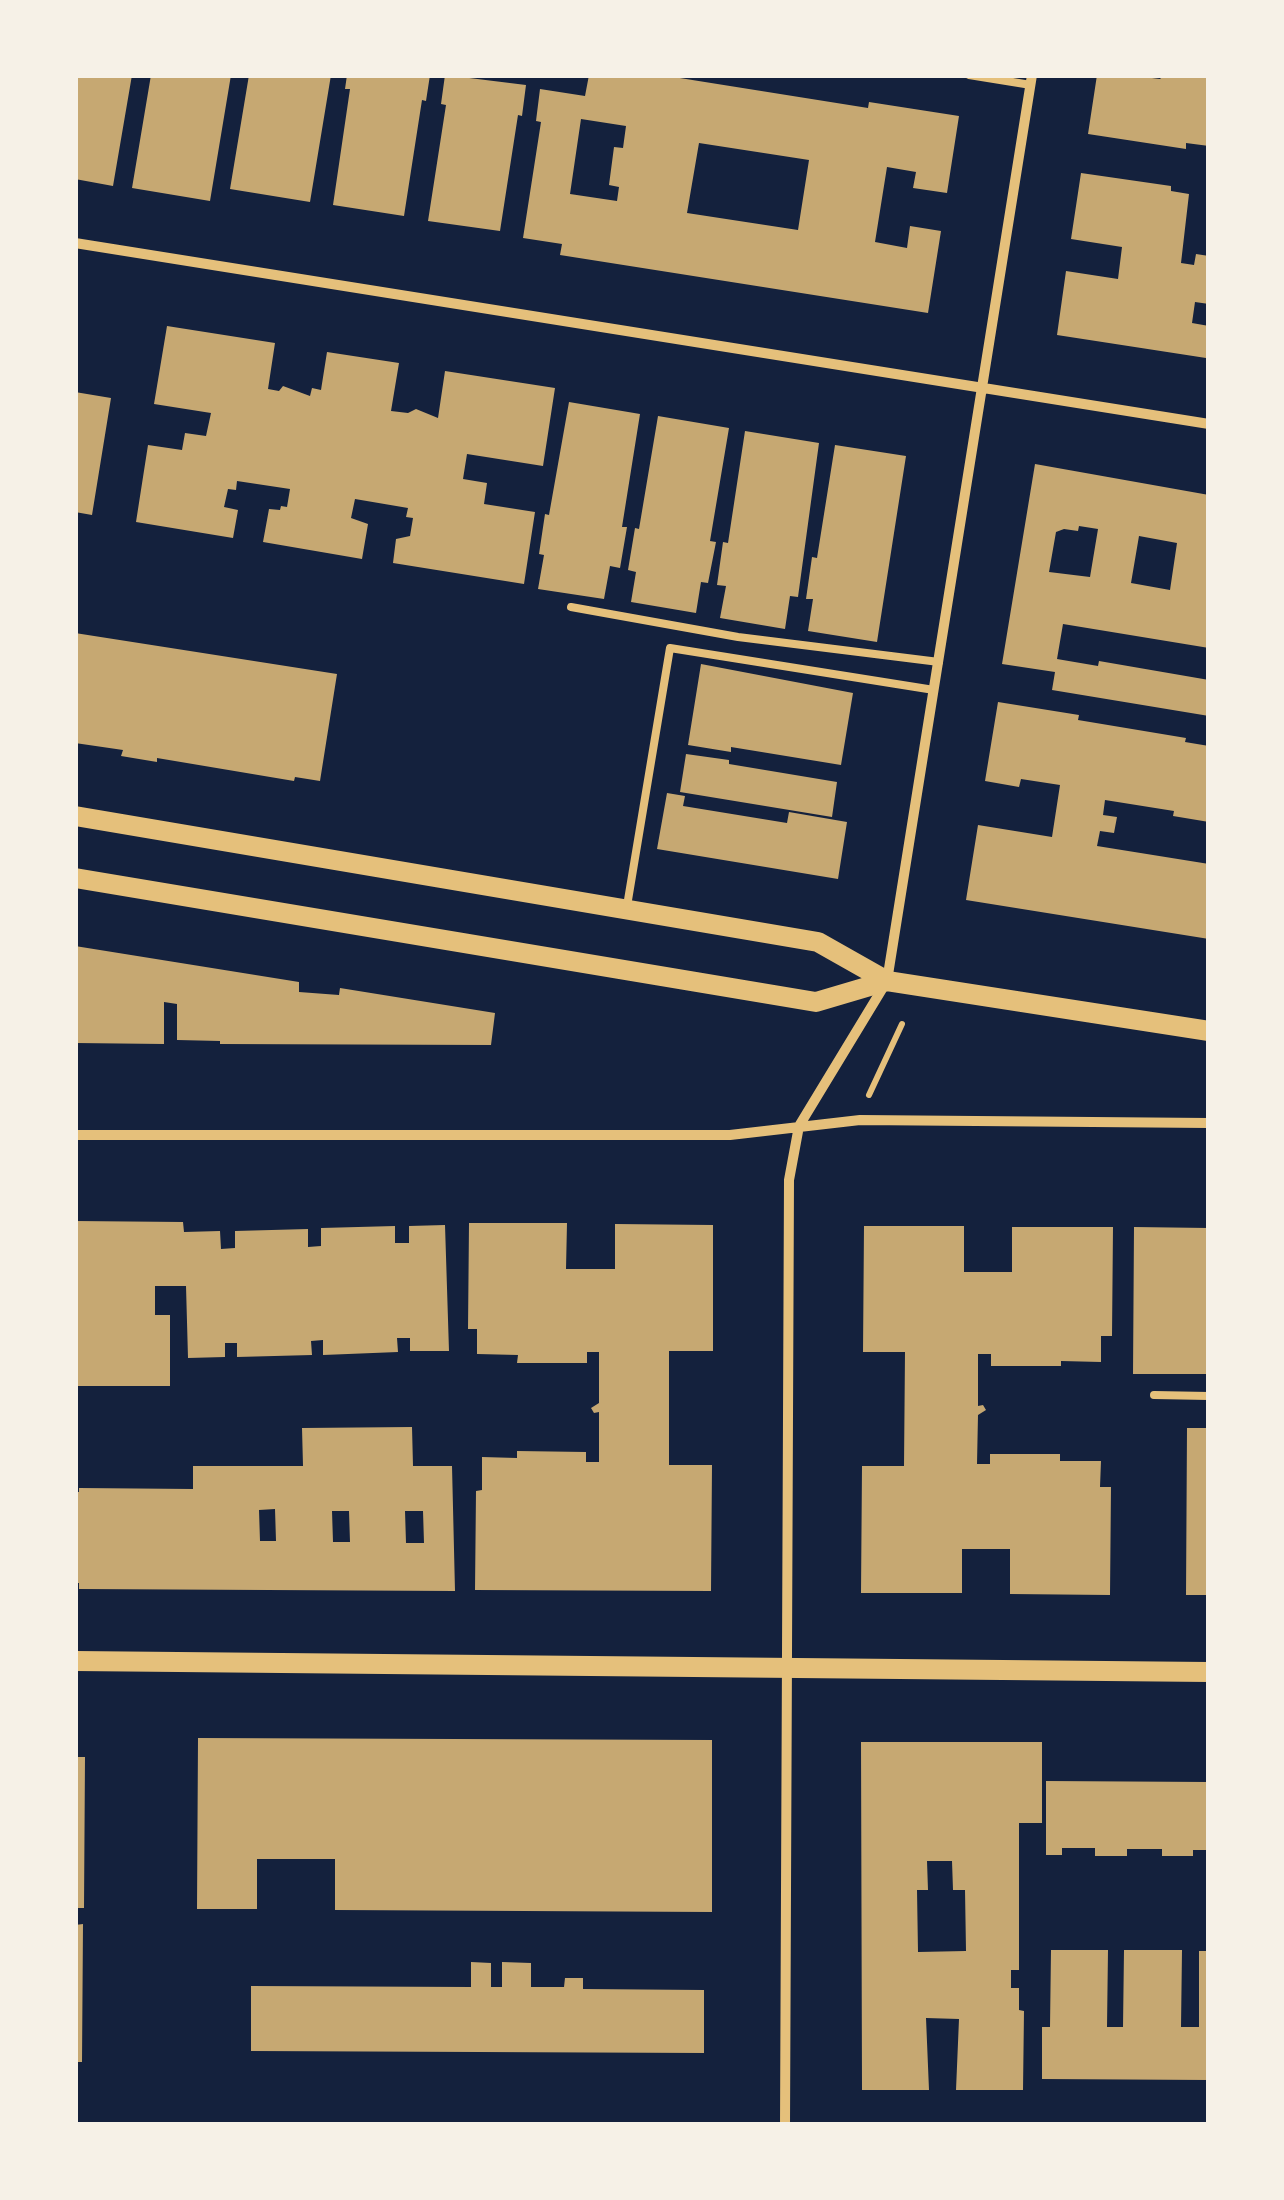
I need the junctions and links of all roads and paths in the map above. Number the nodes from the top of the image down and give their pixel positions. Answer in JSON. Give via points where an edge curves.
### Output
{"nodes":[{"id":1,"x":969,"y":75,"type":"edge"},
{"id":2,"x":1032,"y":80,"type":"edge"},
{"id":3,"x":75,"y":243,"type":"edge"},
{"id":4,"x":983,"y":388,"type":"junction"},
{"id":5,"x":1209,"y":424,"type":"edge"},
{"id":6,"x":571,"y":607,"type":"dead end"},
{"id":7,"x":939,"y":662,"type":"junction"},
{"id":8,"x":934,"y":690,"type":"junction"},
{"id":9,"x":75,"y":816,"type":"edge"},
{"id":10,"x":75,"y":878,"type":"edge"},
{"id":11,"x":626,"y":910,"type":"junction"},
{"id":12,"x":887,"y":981,"type":"junction"},
{"id":13,"x":902,"y":1024,"type":"dead end"},
{"id":14,"x":1209,"y":1031,"type":"edge"},
{"id":15,"x":868,"y":1096,"type":"dead end"},
{"id":16,"x":1209,"y":1123,"type":"edge"},
{"id":17,"x":799,"y":1126,"type":"junction"},
{"id":18,"x":75,"y":1135,"type":"edge"},
{"id":19,"x":1154,"y":1396,"type":"dead end"},
{"id":20,"x":1209,"y":1396,"type":"edge"},
{"id":21,"x":75,"y":1661,"type":"edge"},
{"id":22,"x":788,"y":1666,"type":"junction"},
{"id":23,"x":1209,"y":1672,"type":"edge"},
{"id":24,"x":785,"y":2125,"type":"edge"}],
"edges":[{"from":1,"to":2,"type":"lane"},
{"from":2,"to":4,"type":"street"},
{"from":3,"to":4,"type":"street"},
{"from":4,"to":5,"type":"street"},
{"from":4,"to":7,"type":"street"},
{"from":6,"to":7,"type":"lane"},
{"from":7,"to":8,"type":"street"},
{"from":8,"to":11,"type":"lane","via":[[670,648]]},
{"from":8,"to":12,"type":"street"},
{"from":9,"to":11,"type":"main road"},
{"from":10,"to":12,"type":"main road","via":[[816,1002]]},
{"from":11,"to":12,"type":"main road","via":[[818,942]]},
{"from":12,"to":14,"type":"main road"},
{"from":12,"to":17,"type":"street"},
{"from":13,"to":15,"type":"path"},
{"from":16,"to":17,"type":"street","via":[[860,1120]]},
{"from":17,"to":18,"type":"street","via":[[730,1135]]},
{"from":17,"to":22,"type":"street","via":[[789,1180]]},
{"from":19,"to":20,"type":"lane"},
{"from":21,"to":22,"type":"main road"},
{"from":22,"to":23,"type":"main road"},
{"from":22,"to":24,"type":"street"}]}
